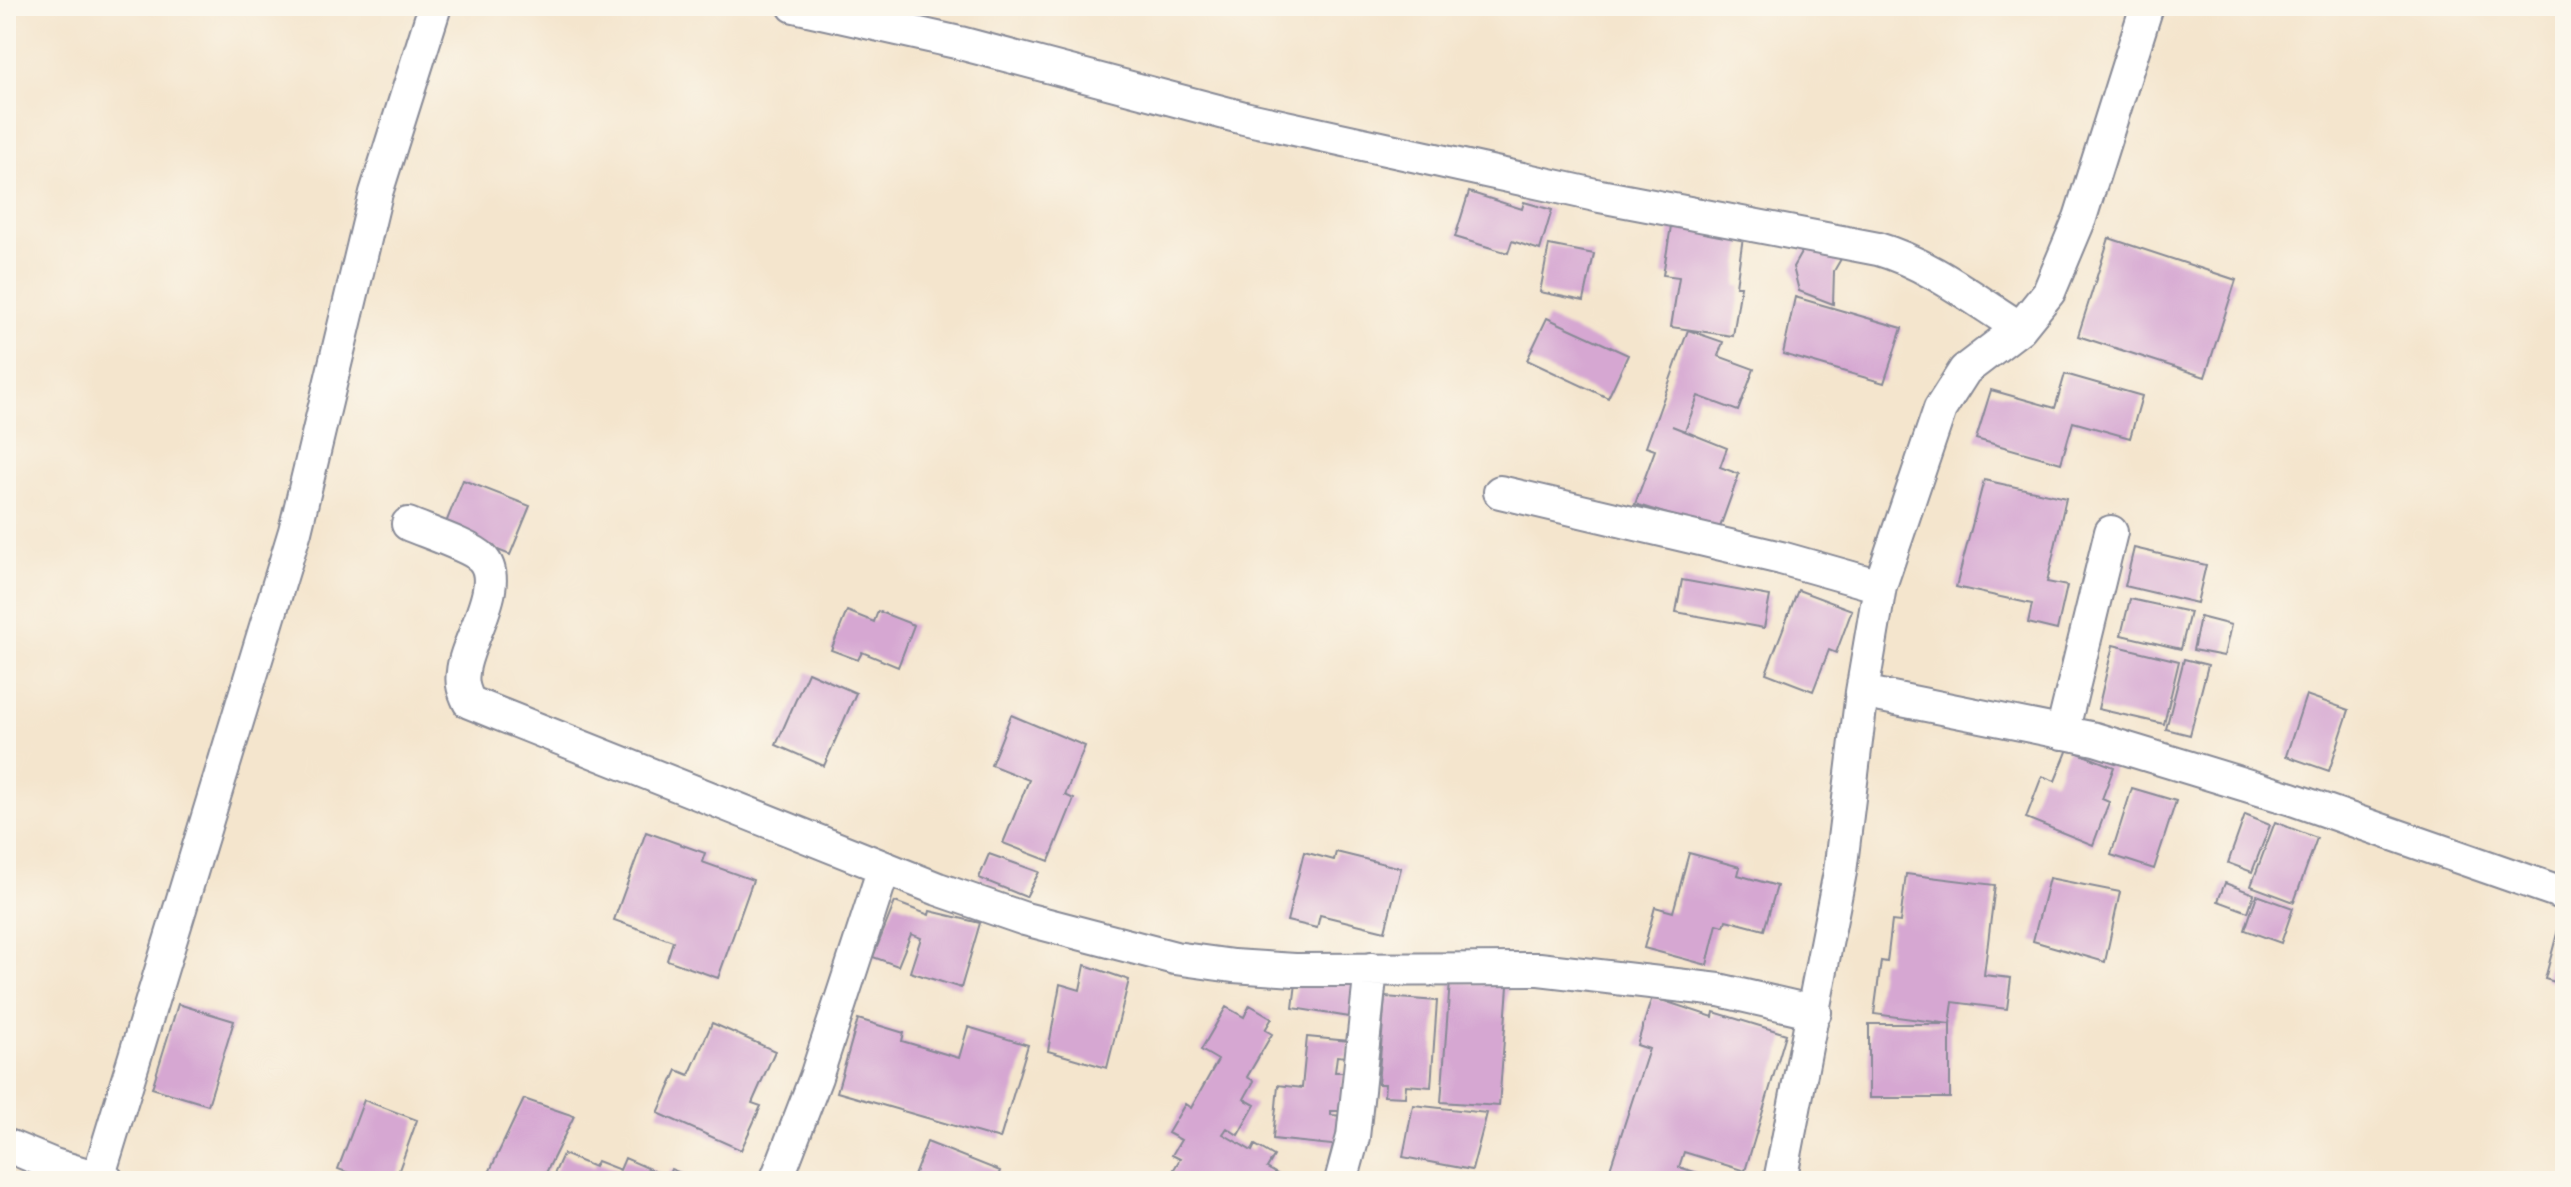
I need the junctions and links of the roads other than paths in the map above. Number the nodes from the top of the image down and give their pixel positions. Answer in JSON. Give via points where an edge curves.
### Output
{"nodes":[{"id":1,"x":435,"y":6,"type":"edge"},
{"id":2,"x":794,"y":6,"type":"edge"},
{"id":3,"x":2147,"y":6,"type":"edge"},
{"id":4,"x":2020,"y":328,"type":"junction"},
{"id":5,"x":1500,"y":492,"type":"dead end"},
{"id":6,"x":408,"y":524,"type":"dead end"},
{"id":7,"x":2111,"y":532,"type":"dead end"},
{"id":8,"x":1880,"y":586,"type":"junction"},
{"id":9,"x":1862,"y":692,"type":"junction"},
{"id":10,"x":2062,"y":733,"type":"junction"},
{"id":11,"x":884,"y":868,"type":"junction"},
{"id":12,"x":2565,"y":894,"type":"edge"},
{"id":13,"x":1371,"y":969,"type":"junction"},
{"id":14,"x":1815,"y":1012,"type":"junction"},
{"id":15,"x":6,"y":1145,"type":"edge"},
{"id":16,"x":103,"y":1180,"type":"edge"},
{"id":17,"x":776,"y":1181,"type":"edge"},
{"id":18,"x":1341,"y":1181,"type":"edge"},
{"id":19,"x":1780,"y":1181,"type":"edge"}],
"edges":[{"from":1,"to":16,"type":"street","via":[[376,193],[295,531]]},
{"from":2,"to":4,"type":"street","via":[[960,43],[1244,118],[1600,196],[1878,249],[1930,271]]},
{"from":3,"to":4,"type":"street","via":[[2080,218],[2049,292]]},
{"from":4,"to":8,"type":"street","via":[[1965,370],[1940,409]]},
{"from":5,"to":8,"type":"street"},
{"from":6,"to":11,"type":"street","via":[[479,555],[487,565],[489,592],[463,669],[462,687],[469,702]]},
{"from":7,"to":10,"type":"street"},
{"from":8,"to":9,"type":"street"},
{"from":9,"to":10,"type":"street"},
{"from":9,"to":14,"type":"street","via":[[1840,872]]},
{"from":10,"to":12,"type":"street","via":[[2292,799]]},
{"from":11,"to":13,"type":"street","via":[[1025,919],[1175,958],[1295,970]]},
{"from":11,"to":17,"type":"street"},
{"from":13,"to":14,"type":"street","via":[[1539,969],[1719,990]]},
{"from":13,"to":18,"type":"street","via":[[1353,1137]]},
{"from":14,"to":19,"type":"street"},
{"from":15,"to":16,"type":"street"}]}
